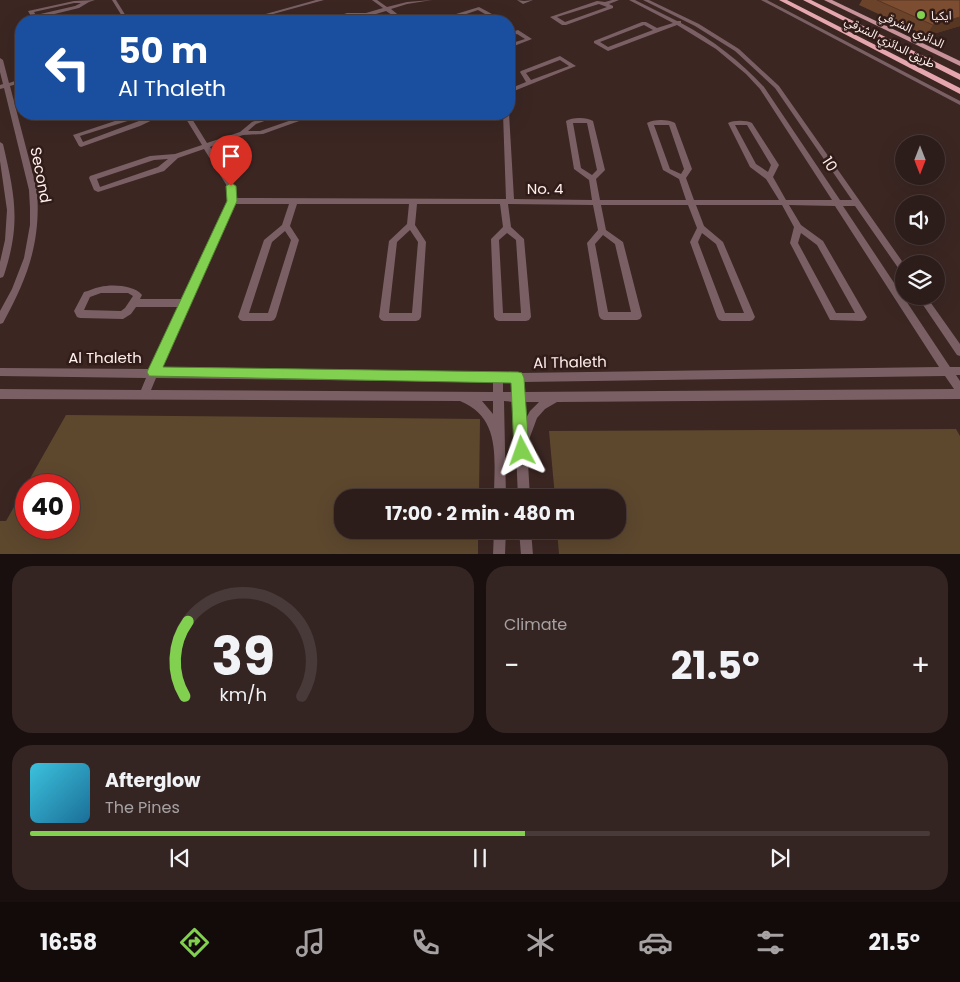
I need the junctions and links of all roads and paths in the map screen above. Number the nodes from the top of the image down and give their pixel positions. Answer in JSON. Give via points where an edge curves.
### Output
{"nodes":[{"id":1,"x":114,"y":0,"type":"edge"},
{"id":2,"x":322,"y":0,"type":"edge"},
{"id":3,"x":374,"y":0,"type":"edge"},
{"id":4,"x":430,"y":0,"type":"edge"},
{"id":5,"x":519,"y":0,"type":"edge"},
{"id":6,"x":531,"y":0,"type":"edge"},
{"id":7,"x":617,"y":0,"type":"edge"},
{"id":8,"x":631,"y":0,"type":"edge"},
{"id":9,"x":645,"y":0,"type":"edge"},
{"id":10,"x":763,"y":0,"type":"edge"},
{"id":11,"x":782,"y":0,"type":"edge"},
{"id":12,"x":806,"y":0,"type":"edge"},
{"id":13,"x":827,"y":0,"type":"edge"},
{"id":14,"x":90,"y":1,"type":"edge"},
{"id":15,"x":408,"y":2,"type":"edge"},
{"id":16,"x":605,"y":4,"type":"junction"},
{"id":17,"x":387,"y":9,"type":"junction"},
{"id":18,"x":33,"y":15,"type":"edge"},
{"id":19,"x":43,"y":15,"type":"edge"},
{"id":20,"x":123,"y":15,"type":"edge"},
{"id":21,"x":266,"y":15,"type":"edge"},
{"id":22,"x":366,"y":15,"type":"edge"},
{"id":23,"x":396,"y":15,"type":"edge"},
{"id":24,"x":457,"y":15,"type":"edge"},
{"id":25,"x":485,"y":15,"type":"edge"},
{"id":26,"x":686,"y":20,"type":"junction"},
{"id":27,"x":678,"y":22,"type":"junction"},
{"id":28,"x":656,"y":30,"type":"junction"},
{"id":29,"x":515,"y":33,"type":"edge"},
{"id":30,"x":515,"y":44,"type":"edge"},
{"id":31,"x":0,"y":60,"type":"edge"},
{"id":32,"x":960,"y":64,"type":"edge"},
{"id":33,"x":960,"y":77,"type":"edge"},
{"id":34,"x":529,"y":83,"type":"junction"},
{"id":35,"x":3,"y":86,"type":"edge"},
{"id":36,"x":515,"y":89,"type":"edge"},
{"id":37,"x":960,"y":91,"type":"edge"},
{"id":38,"x":960,"y":103,"type":"edge"},
{"id":39,"x":124,"y":120,"type":"edge"},
{"id":40,"x":148,"y":120,"type":"edge"},
{"id":41,"x":190,"y":120,"type":"edge"},
{"id":42,"x":263,"y":120,"type":"edge"},
{"id":43,"x":298,"y":120,"type":"edge"},
{"id":44,"x":506,"y":120,"type":"edge"},
{"id":45,"x":242,"y":133,"type":"junction"},
{"id":46,"x":0,"y":144,"type":"edge"},
{"id":47,"x":206,"y":146,"type":"junction"},
{"id":48,"x":176,"y":156,"type":"junction"},
{"id":49,"x":769,"y":177,"type":"junction"},
{"id":50,"x":682,"y":178,"type":"junction"},
{"id":51,"x":592,"y":180,"type":"junction"},
{"id":52,"x":232,"y":201,"type":"junction"},
{"id":53,"x":294,"y":201,"type":"junction"},
{"id":54,"x":412,"y":201,"type":"junction"},
{"id":55,"x":507,"y":202,"type":"junction"},
{"id":56,"x":596,"y":202,"type":"junction"},
{"id":57,"x":692,"y":202,"type":"junction"},
{"id":58,"x":784,"y":202,"type":"junction"},
{"id":59,"x":838,"y":203,"type":"junction"},
{"id":60,"x":857,"y":203,"type":"junction"},
{"id":61,"x":411,"y":224,"type":"junction"},
{"id":62,"x":286,"y":226,"type":"junction"},
{"id":63,"x":798,"y":227,"type":"junction"},
{"id":64,"x":507,"y":228,"type":"junction"},
{"id":65,"x":702,"y":228,"type":"junction"},
{"id":66,"x":602,"y":232,"type":"junction"},
{"id":67,"x":895,"y":257,"type":"edge"},
{"id":68,"x":3,"y":260,"type":"edge"},
{"id":69,"x":0,"y":275,"type":"edge"},
{"id":70,"x":134,"y":303,"type":"junction"},
{"id":71,"x":185,"y":303,"type":"junction"},
{"id":72,"x":928,"y":305,"type":"edge"},
{"id":73,"x":0,"y":320,"type":"edge"},
{"id":74,"x":960,"y":352,"type":"edge"},
{"id":75,"x":0,"y":372,"type":"edge"},
{"id":76,"x":154,"y":372,"type":"junction"},
{"id":77,"x":948,"y":372,"type":"junction"},
{"id":78,"x":960,"y":372,"type":"edge"},
{"id":79,"x":498,"y":378,"type":"junction"},
{"id":80,"x":518,"y":378,"type":"junction"},
{"id":81,"x":960,"y":390,"type":"edge"},
{"id":82,"x":0,"y":394,"type":"edge"},
{"id":83,"x":144,"y":394,"type":"junction"},
{"id":84,"x":960,"y":394,"type":"edge"},
{"id":85,"x":454,"y":396,"type":"junction"},
{"id":86,"x":498,"y":396,"type":"junction"},
{"id":87,"x":518,"y":396,"type":"junction"},
{"id":88,"x":554,"y":397,"type":"junction"},
{"id":89,"x":522,"y":451,"type":"junction"},
{"id":90,"x":500,"y":452,"type":"junction"},
{"id":91,"x":500,"y":489,"type":"edge"},
{"id":92,"x":524,"y":489,"type":"edge"},
{"id":93,"x":500,"y":539,"type":"edge"},
{"id":94,"x":525,"y":539,"type":"edge"},
{"id":95,"x":499,"y":554,"type":"edge"},
{"id":96,"x":526,"y":554,"type":"edge"}],
"edges":[{"from":1,"to":20,"type":"street"},
{"from":2,"to":21,"type":"street"},
{"from":3,"to":17,"type":"street"},
{"from":4,"to":15,"type":"street"},
{"from":5,"to":6,"type":"street"},
{"from":7,"to":16,"type":"street"},
{"from":8,"to":27,"type":"street","name":"10"},
{"from":9,"to":26,"type":"street","name":"10"},
{"from":10,"to":38,"type":"street"},
{"from":11,"to":37,"type":"highway","name":"طريق الدائري الشرقي"},
{"from":12,"to":33,"type":"highway","name":"طريق الدائري الشرقي"},
{"from":13,"to":32,"type":"main road","name":"الدائري الشرقي"},
{"from":14,"to":18,"type":"street","via":[[31,11]]},
{"from":14,"to":19,"type":"street"},
{"from":15,"to":17,"type":"street"},
{"from":16,"to":16,"type":"street","via":[[611,7],[564,24],[553,17],[599,2]]},
{"from":17,"to":22,"type":"street"},
{"from":17,"to":23,"type":"street"},
{"from":24,"to":25,"type":"street","via":[[479,8],[488,14]]},
{"from":26,"to":27,"type":"street"},
{"from":26,"to":60,"type":"street","name":"10","via":[[737,50],[777,87]]},
{"from":27,"to":28,"type":"street"},
{"from":27,"to":59,"type":"street","name":"10","via":[[708,40],[746,70],[776,108]]},
{"from":28,"to":28,"type":"street","via":[[644,24],[596,42],[608,49]]},
{"from":29,"to":30,"type":"street","via":[[529,39]]},
{"from":31,"to":35,"type":"street","name":"Second"},
{"from":34,"to":34,"type":"street","via":[[564,69],[573,66],[560,58],[523,72]]},
{"from":34,"to":36,"type":"street"},
{"from":35,"to":73,"type":"street","name":"Second","via":[[33,190],[35,208],[25,270]]},
{"from":39,"to":40,"type":"street","via":[[76,135],[81,145]]},
{"from":41,"to":47,"type":"street"},
{"from":42,"to":45,"type":"street"},
{"from":43,"to":45,"type":"street","via":[[261,133]]},
{"from":44,"to":55,"type":"street"},
{"from":45,"to":47,"type":"street"},
{"from":46,"to":68,"type":"street","via":[[14,214]]},
{"from":47,"to":48,"type":"street"},
{"from":47,"to":52,"type":"street","via":[[231,186]]},
{"from":48,"to":48,"type":"street","via":[[161,169],[98,190],[93,178],[153,158]]},
{"from":49,"to":49,"type":"street","via":[[775,165],[749,122],[732,123],[753,165]]},
{"from":49,"to":58,"type":"street"},
{"from":50,"to":50,"type":"street","via":[[688,169],[672,123],[650,123],[668,170]]},
{"from":50,"to":57,"type":"street"},
{"from":51,"to":51,"type":"street","via":[[601,170],[590,121],[569,121],[578,169]]},
{"from":51,"to":56,"type":"street"},
{"from":52,"to":53,"type":"street","name":"No. 4"},
{"from":52,"to":71,"type":"street"},
{"from":53,"to":54,"type":"street","name":"No. 4"},
{"from":53,"to":62,"type":"street"},
{"from":54,"to":55,"type":"street","name":"No. 4"},
{"from":54,"to":61,"type":"street"},
{"from":55,"to":56,"type":"street","name":"No. 4"},
{"from":55,"to":64,"type":"street"},
{"from":56,"to":57,"type":"street","name":"No. 4"},
{"from":56,"to":66,"type":"street"},
{"from":57,"to":58,"type":"street","name":"No. 4"},
{"from":57,"to":65,"type":"street"},
{"from":58,"to":59,"type":"street","name":"No. 4"},
{"from":58,"to":63,"type":"street"},
{"from":59,"to":60,"type":"street","name":"No. 4"},
{"from":59,"to":77,"type":"street","name":"10"},
{"from":60,"to":67,"type":"street","name":"10"},
{"from":61,"to":61,"type":"street","via":[[393,241],[384,317],[416,317],[422,242]]},
{"from":62,"to":62,"type":"street","via":[[295,240],[271,317],[243,317],[268,240]]},
{"from":63,"to":63,"type":"street","via":[[820,243],[862,317],[833,317],[794,242]]},
{"from":64,"to":64,"type":"street","via":[[520,239],[526,317],[499,317],[495,239]]},
{"from":65,"to":65,"type":"street","via":[[719,242],[750,317],[722,317],[694,242]]},
{"from":66,"to":66,"type":"street","via":[[619,242],[636,316],[604,316],[590,242]]},
{"from":68,"to":69,"type":"street"},
{"from":70,"to":70,"type":"street","via":[[117,316],[79,313],[87,295],[95,291],[135,291],[138,295]]},
{"from":70,"to":71,"type":"street"},
{"from":71,"to":76,"type":"street"},
{"from":72,"to":74,"type":"street"},
{"from":75,"to":76,"type":"street","name":"Al Thaleth"},
{"from":76,"to":79,"type":"street","name":"Al Thaleth"},
{"from":76,"to":83,"type":"street"},
{"from":77,"to":78,"type":"street","name":"Al Thaleth"},
{"from":77,"to":80,"type":"street","name":"Al Thaleth"},
{"from":77,"to":81,"type":"street","name":"10"},
{"from":79,"to":80,"type":"street","name":"Al Thaleth"},
{"from":79,"to":86,"type":"street"},
{"from":80,"to":87,"type":"street"},
{"from":82,"to":83,"type":"street"},
{"from":83,"to":85,"type":"street"},
{"from":84,"to":88,"type":"street"},
{"from":85,"to":86,"type":"street"},
{"from":85,"to":90,"type":"street","via":[[471,401],[492,418]]},
{"from":86,"to":87,"type":"street"},
{"from":86,"to":90,"type":"street"},
{"from":87,"to":88,"type":"street"},
{"from":87,"to":89,"type":"street"},
{"from":88,"to":89,"type":"street","via":[[530,417]]},
{"from":89,"to":92,"type":"street"},
{"from":90,"to":91,"type":"street"},
{"from":93,"to":95,"type":"street"},
{"from":94,"to":96,"type":"street"}]}
